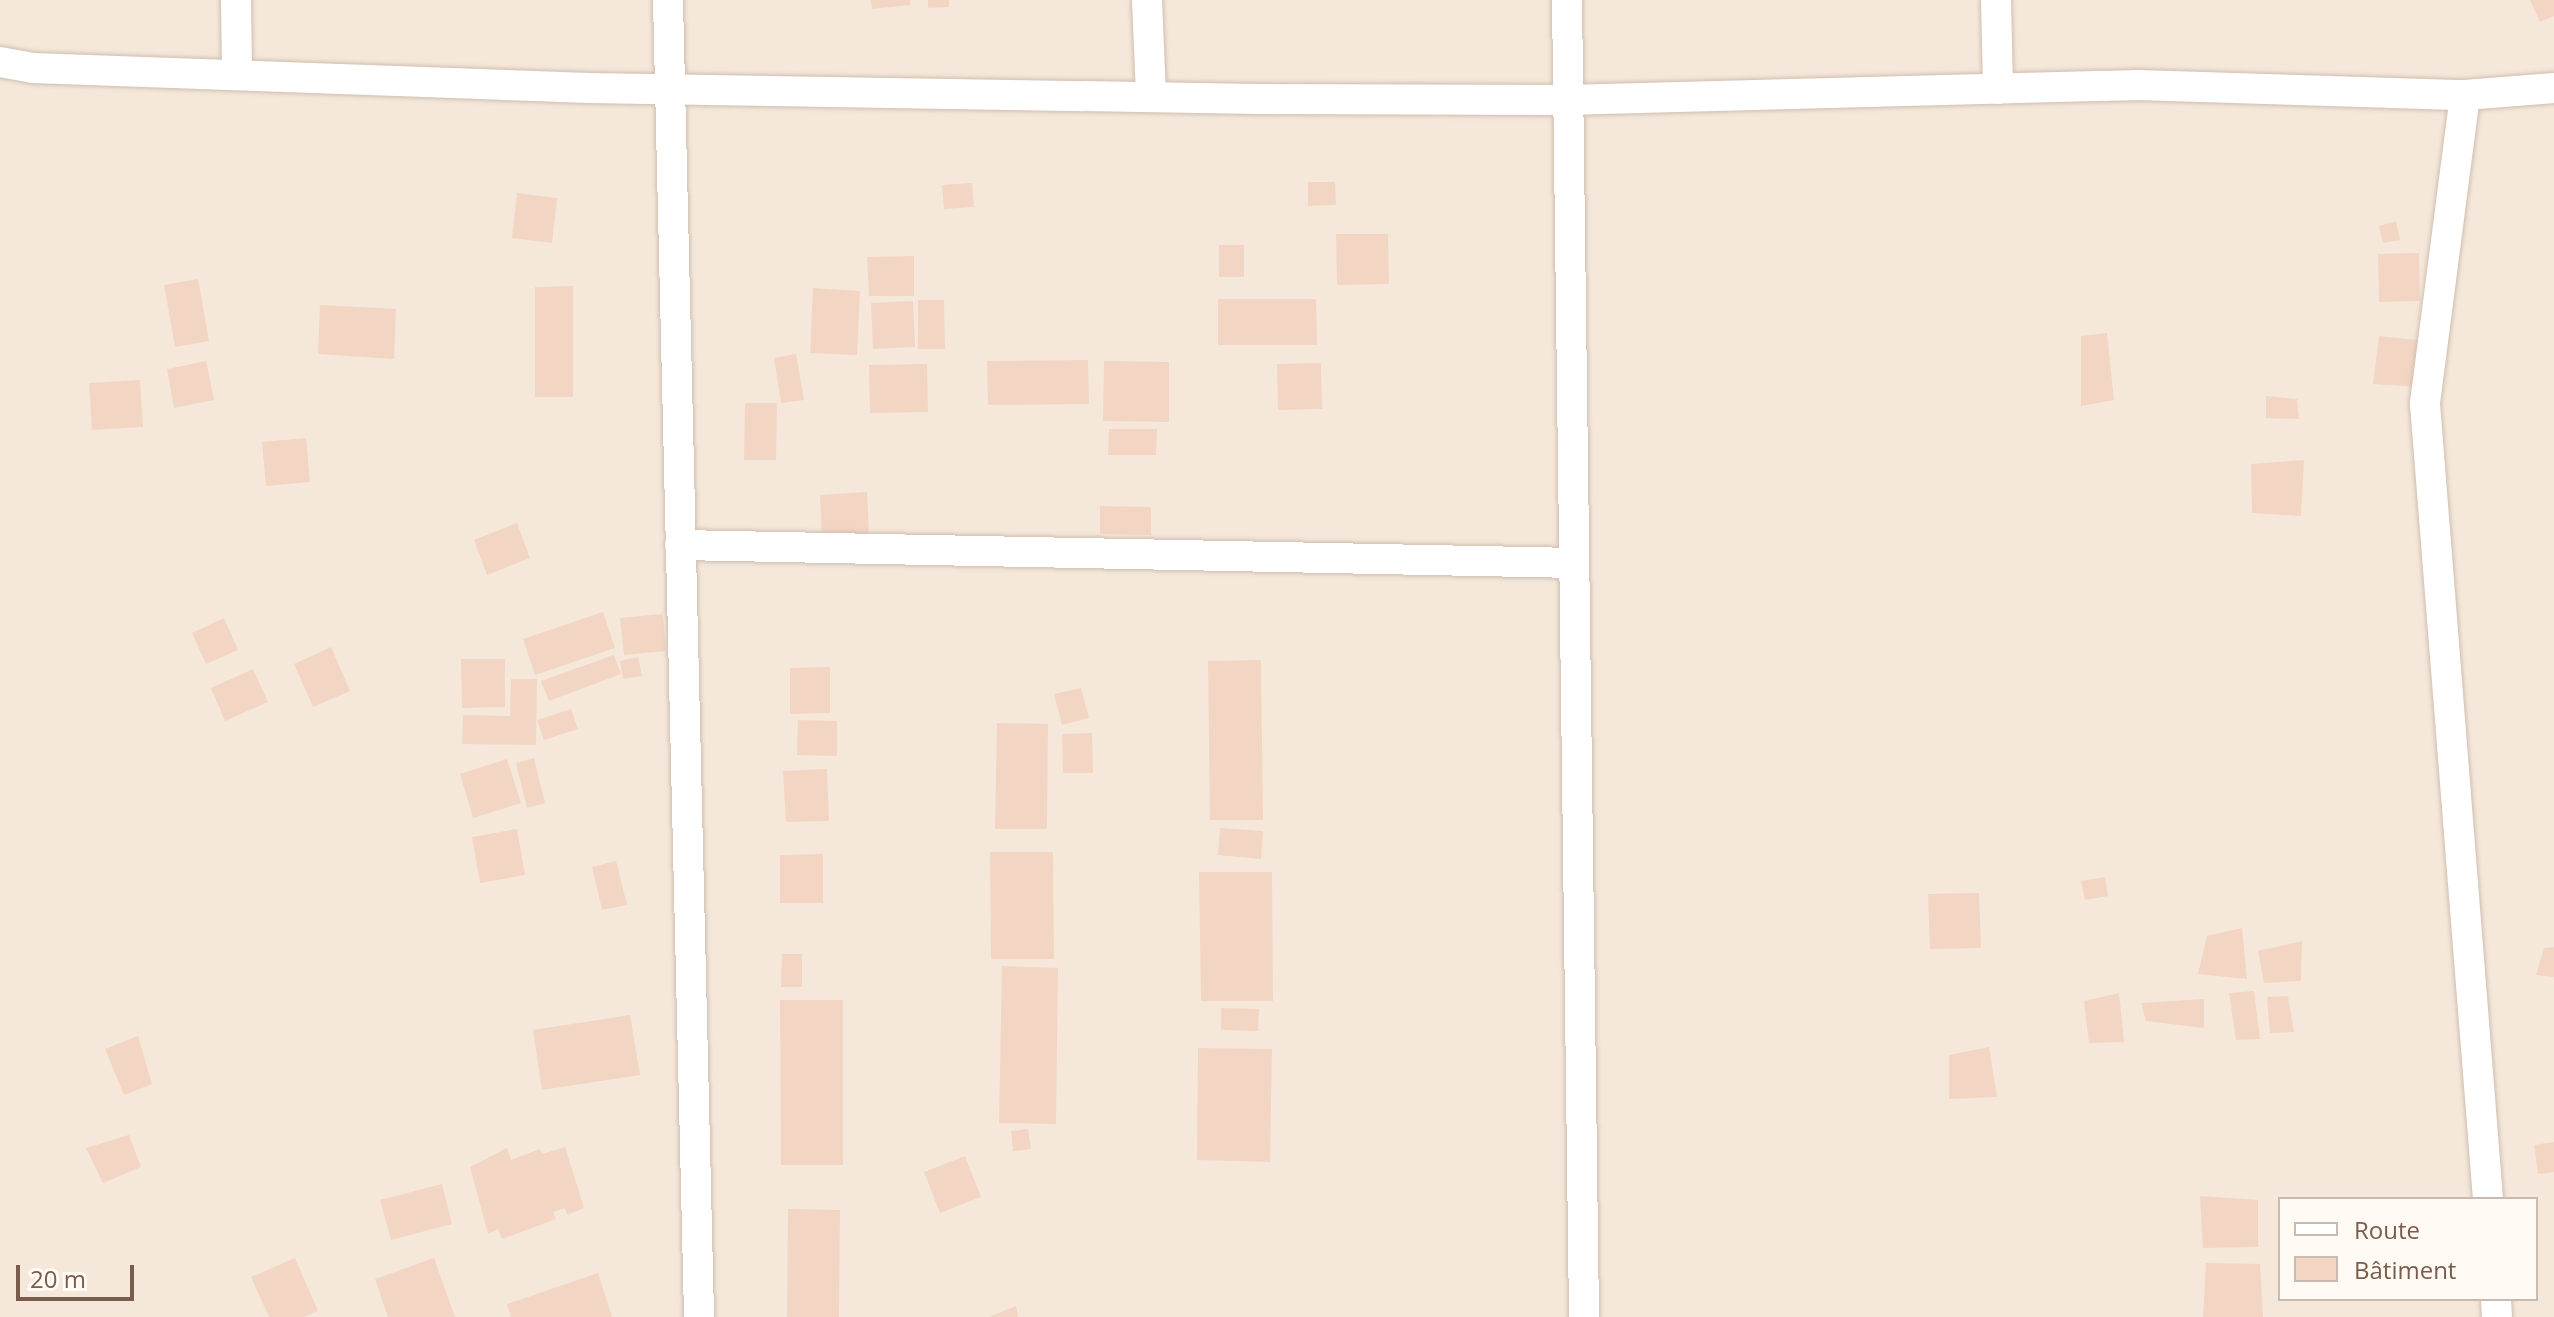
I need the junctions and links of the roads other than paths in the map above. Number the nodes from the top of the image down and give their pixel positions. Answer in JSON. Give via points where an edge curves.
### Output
{"nodes":[{"id":1,"x":236,"y":0,"type":"edge"},
{"id":2,"x":668,"y":0,"type":"edge"},
{"id":3,"x":1147,"y":0,"type":"edge"},
{"id":4,"x":1567,"y":0,"type":"edge"},
{"id":5,"x":1996,"y":0,"type":"edge"},
{"id":6,"x":0,"y":62,"type":"edge"},
{"id":7,"x":237,"y":75,"type":"junction"},
{"id":8,"x":2554,"y":88,"type":"edge"},
{"id":9,"x":669,"y":89,"type":"junction"},
{"id":10,"x":1998,"y":89,"type":"junction"},
{"id":11,"x":2465,"y":95,"type":"junction"},
{"id":12,"x":1151,"y":97,"type":"junction"},
{"id":13,"x":1568,"y":100,"type":"junction"},
{"id":14,"x":680,"y":545,"type":"junction"},
{"id":15,"x":1574,"y":563,"type":"junction"},
{"id":16,"x":2488,"y":1197,"type":"edge"},
{"id":17,"x":699,"y":1317,"type":"edge"},
{"id":18,"x":1584,"y":1317,"type":"edge"}],
"edges":[{"from":1,"to":7,"type":"street"},
{"from":2,"to":9,"type":"street"},
{"from":3,"to":12,"type":"street"},
{"from":4,"to":13,"type":"street"},
{"from":5,"to":10,"type":"street"},
{"from":6,"to":7,"type":"street"},
{"from":7,"to":9,"type":"street"},
{"from":8,"to":11,"type":"street"},
{"from":9,"to":12,"type":"street"},
{"from":9,"to":14,"type":"street"},
{"from":10,"to":11,"type":"street","via":[[2138,85]]},
{"from":10,"to":13,"type":"street"},
{"from":11,"to":16,"type":"street","via":[[2425,404]]},
{"from":12,"to":13,"type":"street"},
{"from":13,"to":15,"type":"street"},
{"from":14,"to":15,"type":"street"},
{"from":14,"to":17,"type":"street"},
{"from":15,"to":18,"type":"street"}]}
